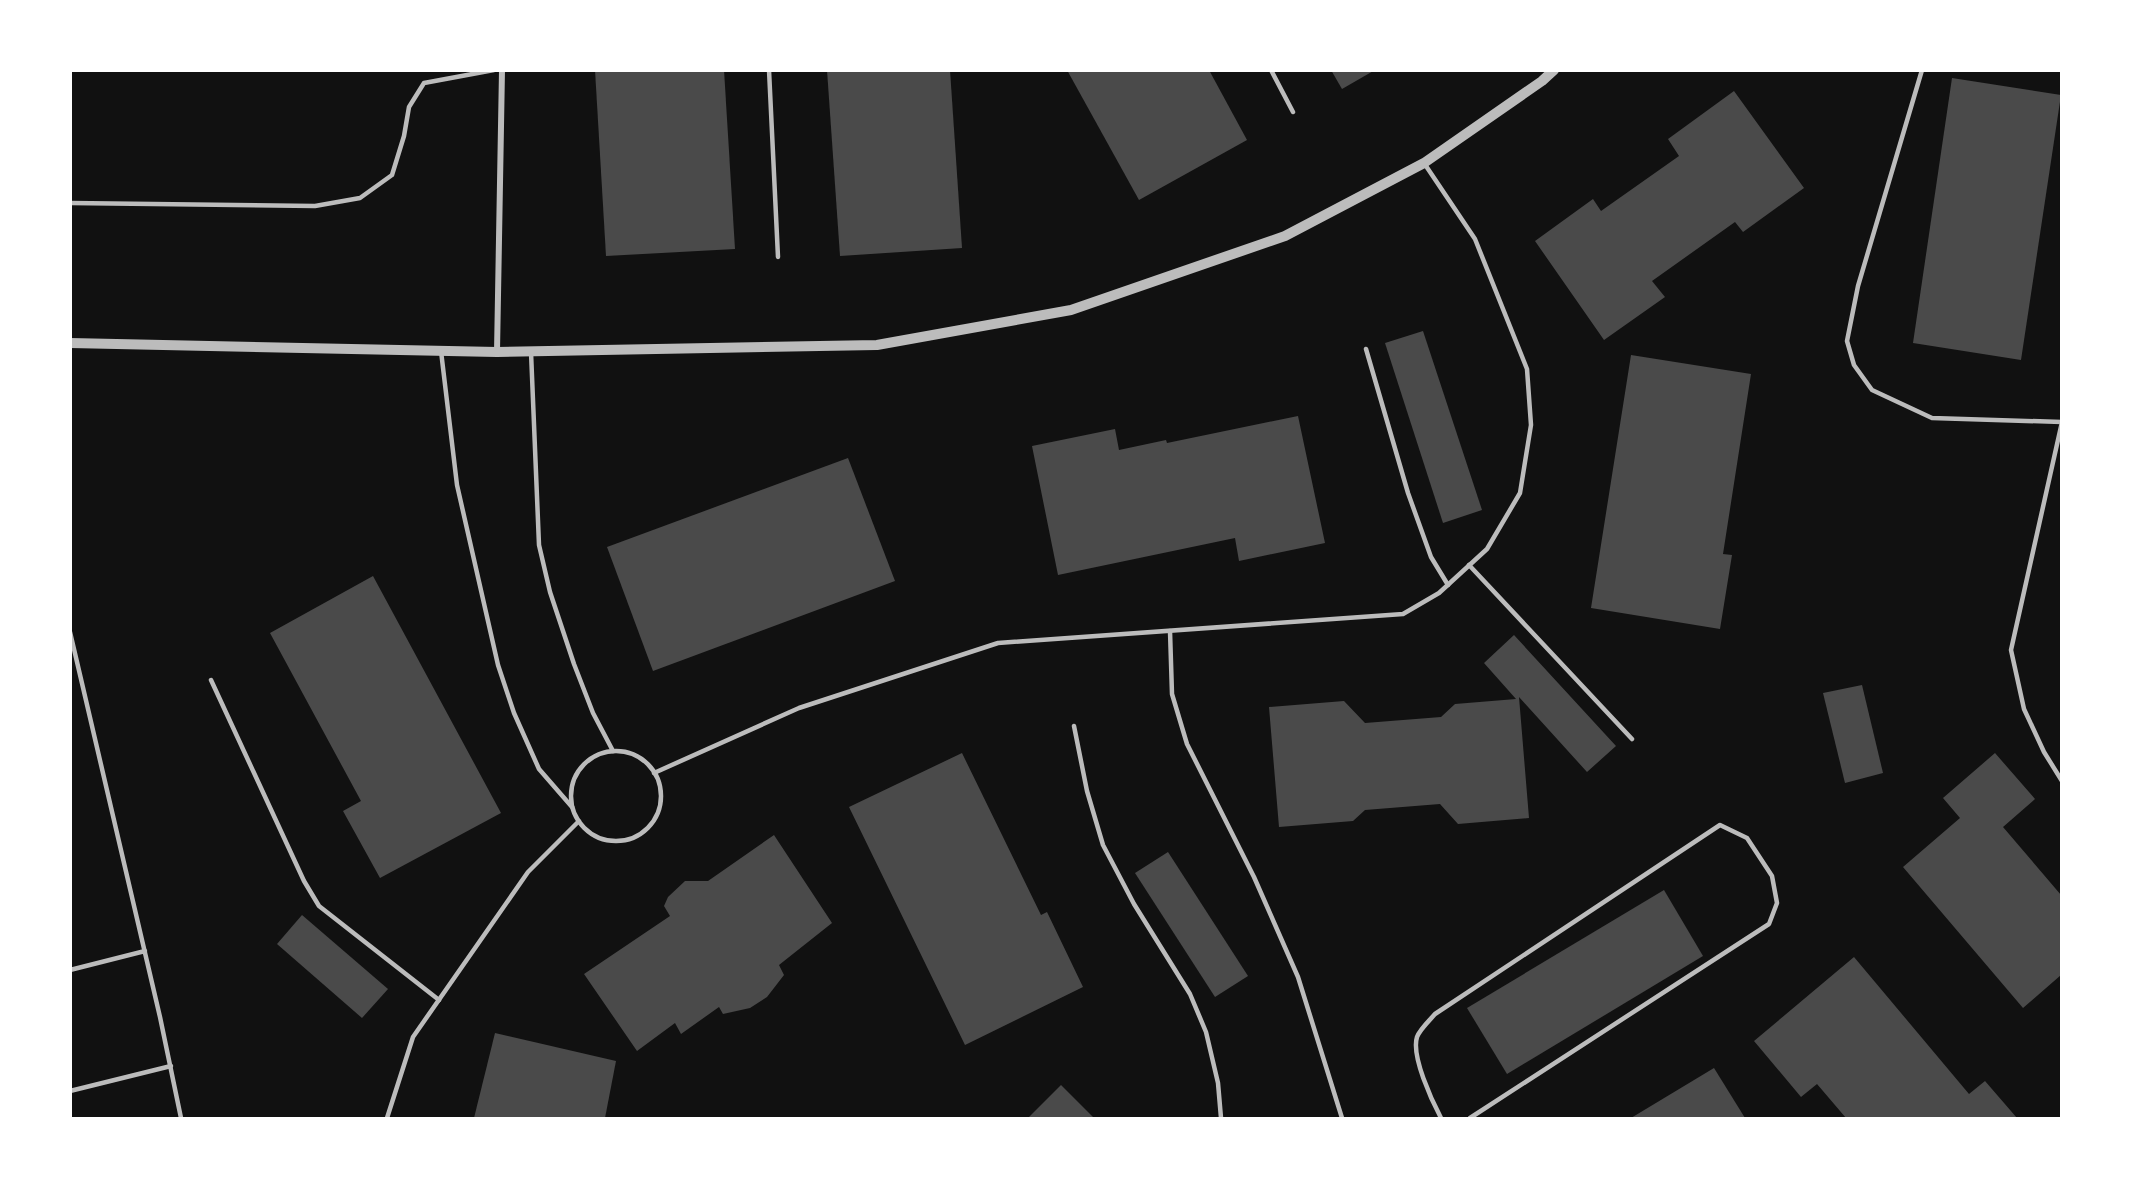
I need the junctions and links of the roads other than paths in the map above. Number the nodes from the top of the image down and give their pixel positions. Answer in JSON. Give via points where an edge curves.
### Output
{"nodes":[{"id":1,"x":494,"y":70,"type":"edge"},
{"id":2,"x":502,"y":70,"type":"edge"},
{"id":3,"x":769,"y":70,"type":"edge"},
{"id":4,"x":1271,"y":70,"type":"edge"},
{"id":5,"x":1554,"y":70,"type":"edge"},
{"id":6,"x":1922,"y":70,"type":"edge"},
{"id":7,"x":1293,"y":112,"type":"dead end"},
{"id":8,"x":1424,"y":163,"type":"junction"},
{"id":9,"x":70,"y":203,"type":"edge"},
{"id":10,"x":778,"y":257,"type":"dead end"},
{"id":11,"x":70,"y":343,"type":"edge"},
{"id":12,"x":1366,"y":349,"type":"dead end"},
{"id":13,"x":441,"y":351,"type":"junction"},
{"id":14,"x":497,"y":352,"type":"junction"},
{"id":15,"x":531,"y":352,"type":"junction"},
{"id":16,"x":2061,"y":422,"type":"edge"},
{"id":17,"x":1469,"y":566,"type":"junction"},
{"id":18,"x":1448,"y":585,"type":"junction"},
{"id":19,"x":1170,"y":631,"type":"junction"},
{"id":20,"x":70,"y":632,"type":"edge"},
{"id":21,"x":79,"y":671,"type":"junction"},
{"id":22,"x":70,"y":672,"type":"edge"},
{"id":23,"x":211,"y":680,"type":"dead end"},
{"id":24,"x":1074,"y":726,"type":"dead end"},
{"id":25,"x":1632,"y":739,"type":"dead end"},
{"id":26,"x":613,"y":751,"type":"junction"},
{"id":27,"x":654,"y":773,"type":"junction"},
{"id":28,"x":2061,"y":781,"type":"edge"},
{"id":29,"x":572,"y":807,"type":"junction"},
{"id":30,"x":579,"y":821,"type":"junction"},
{"id":31,"x":145,"y":951,"type":"junction"},
{"id":32,"x":70,"y":970,"type":"edge"},
{"id":33,"x":439,"y":1000,"type":"junction"},
{"id":34,"x":171,"y":1066,"type":"junction"},
{"id":35,"x":70,"y":1091,"type":"edge"},
{"id":36,"x":181,"y":1119,"type":"edge"},
{"id":37,"x":387,"y":1119,"type":"edge"},
{"id":38,"x":1221,"y":1119,"type":"edge"},
{"id":39,"x":1342,"y":1119,"type":"edge"},
{"id":40,"x":1441,"y":1119,"type":"edge"},
{"id":41,"x":1470,"y":1119,"type":"edge"}],
"edges":[{"from":1,"to":9,"type":"lane","via":[[424,83],[409,107],[392,174],[360,198],[315,206]]},
{"from":2,"to":14,"type":"street"},
{"from":3,"to":10,"type":"lane"},
{"from":4,"to":7,"type":"lane"},
{"from":5,"to":8,"type":"street"},
{"from":6,"to":16,"type":"lane","via":[[1858,286],[1847,341],[1854,365],[1872,390],[1932,418]]},
{"from":8,"to":15,"type":"street","via":[[1285,236],[1071,310],[877,345]]},
{"from":8,"to":17,"type":"lane","via":[[1475,239],[1527,369],[1531,425],[1520,493],[1487,549]]},
{"from":11,"to":13,"type":"street"},
{"from":12,"to":18,"type":"lane","via":[[1408,493],[1431,557]]},
{"from":13,"to":14,"type":"street"},
{"from":13,"to":29,"type":"lane","via":[[457,485],[498,665],[539,769]]},
{"from":14,"to":15,"type":"street"},
{"from":15,"to":26,"type":"lane","via":[[539,545],[574,664]]},
{"from":16,"to":28,"type":"lane","via":[[2011,650],[2024,709]]},
{"from":17,"to":18,"type":"lane"},
{"from":17,"to":25,"type":"lane"},
{"from":18,"to":19,"type":"lane","via":[[1403,614]]},
{"from":19,"to":27,"type":"lane","via":[[998,643],[799,708]]},
{"from":19,"to":39,"type":"lane","via":[[1172,694],[1187,744],[1254,877],[1298,977]]},
{"from":20,"to":21,"type":"lane"},
{"from":21,"to":22,"type":"lane"},
{"from":21,"to":31,"type":"lane"},
{"from":23,"to":33,"type":"lane","via":[[319,906]]},
{"from":24,"to":38,"type":"lane","via":[[1103,845],[1190,994],[1206,1032],[1218,1083]]},
{"from":26,"to":27,"type":"lane","via":[[637,756]]},
{"from":26,"to":29,"type":"lane","via":[[598,754],[580,769],[571,791]]},
{"from":27,"to":30,"type":"lane","via":[[662,797],[654,821],[640,834],[610,841],[587,831]]},
{"from":29,"to":30,"type":"lane"},
{"from":30,"to":33,"type":"lane","via":[[528,872]]},
{"from":31,"to":32,"type":"lane"},
{"from":31,"to":34,"type":"lane"},
{"from":33,"to":37,"type":"lane","via":[[413,1037]]},
{"from":34,"to":35,"type":"lane"},
{"from":34,"to":36,"type":"lane"},
{"from":40,"to":41,"type":"lane","via":[[1416,1054],[1417,1036],[1435,1014],[1720,825],[1747,838],[1772,876],[1777,903],[1769,924]]}]}
